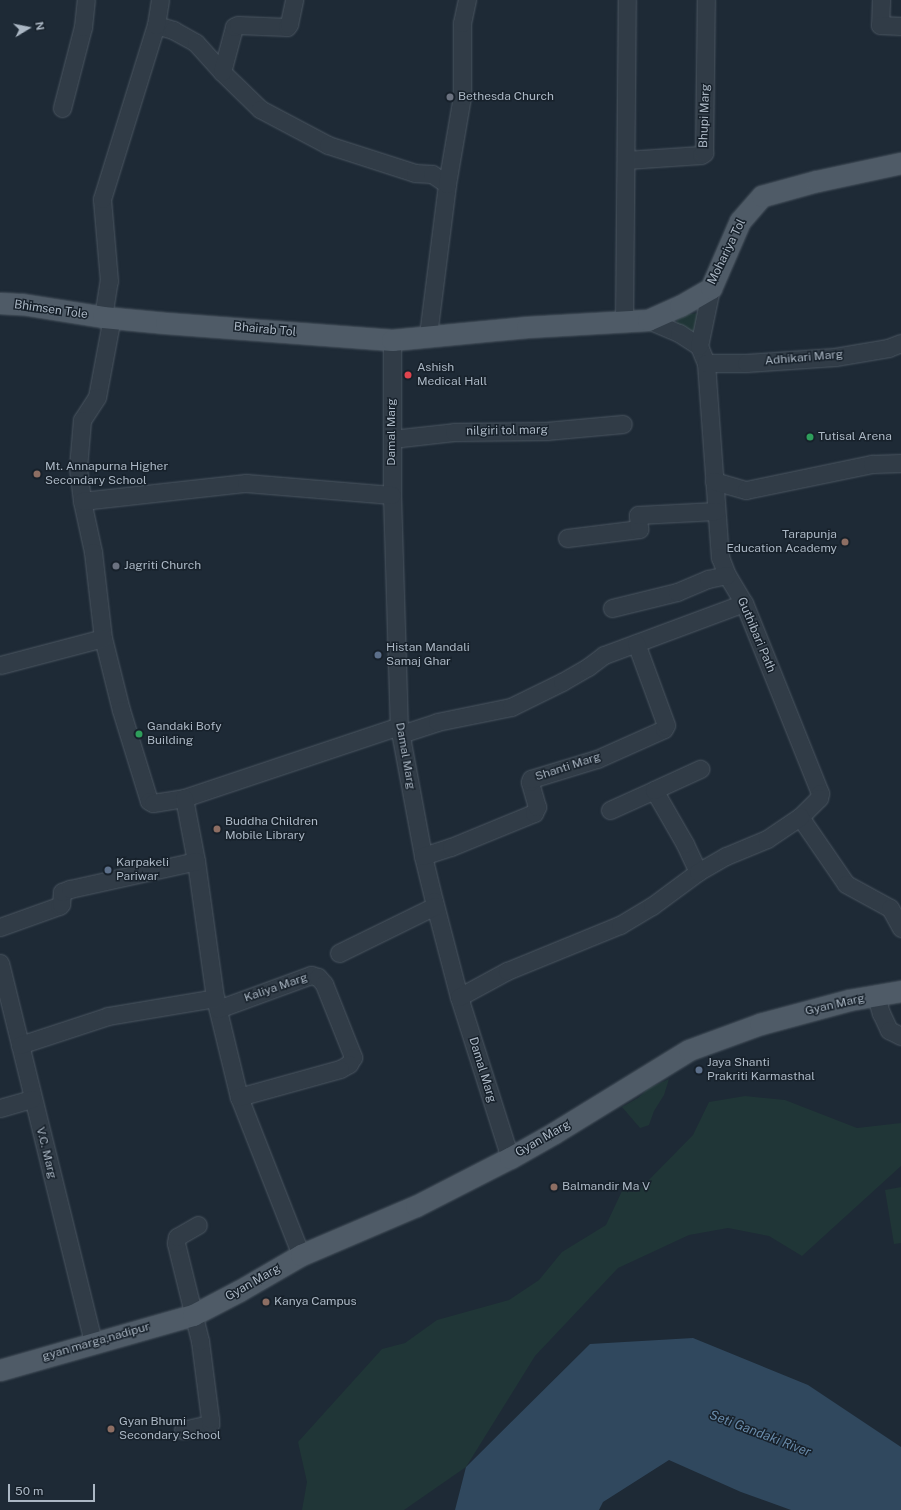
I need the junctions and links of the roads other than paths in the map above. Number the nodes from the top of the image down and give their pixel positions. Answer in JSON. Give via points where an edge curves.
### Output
{"nodes":[{"id":1,"x":86,"y":0,"type":"edge"},
{"id":2,"x":160,"y":0,"type":"edge"},
{"id":3,"x":294,"y":0,"type":"edge"},
{"id":4,"x":466,"y":0,"type":"edge"},
{"id":5,"x":627,"y":0,"type":"edge"},
{"id":6,"x":706,"y":0,"type":"edge"},
{"id":7,"x":881,"y":0,"type":"edge"},
{"id":8,"x":156,"y":25,"type":"junction"},
{"id":9,"x":901,"y":26,"type":"edge"},
{"id":10,"x":222,"y":72,"type":"junction"},
{"id":11,"x":62,"y":108,"type":"dead end"},
{"id":12,"x":626,"y":160,"type":"junction"},
{"id":13,"x":901,"y":163,"type":"edge"},
{"id":14,"x":447,"y":184,"type":"junction"},
{"id":15,"x":710,"y":288,"type":"junction"},
{"id":16,"x":0,"y":304,"type":"edge"},
{"id":17,"x":107,"y":317,"type":"junction"},
{"id":18,"x":648,"y":320,"type":"junction"},
{"id":19,"x":624,"y":323,"type":"junction"},
{"id":20,"x":428,"y":335,"type":"junction"},
{"id":21,"x":392,"y":340,"type":"junction"},
{"id":22,"x":901,"y":343,"type":"edge"},
{"id":23,"x":699,"y":346,"type":"junction"},
{"id":24,"x":706,"y":363,"type":"junction"},
{"id":25,"x":623,"y":424,"type":"dead end"},
{"id":26,"x":392,"y":439,"type":"junction"},
{"id":27,"x":901,"y":462,"type":"edge"},
{"id":28,"x":714,"y":481,"type":"junction"},
{"id":29,"x":392,"y":495,"type":"junction"},
{"id":30,"x":82,"y":501,"type":"junction"},
{"id":31,"x":716,"y":512,"type":"junction"},
{"id":32,"x":567,"y":538,"type":"dead end"},
{"id":33,"x":727,"y":575,"type":"junction"},
{"id":34,"x":744,"y":602,"type":"junction"},
{"id":35,"x":612,"y":608,"type":"dead end"},
{"id":36,"x":103,"y":638,"type":"junction"},
{"id":37,"x":636,"y":643,"type":"junction"},
{"id":38,"x":0,"y":665,"type":"edge"},
{"id":39,"x":400,"y":730,"type":"junction"},
{"id":40,"x":700,"y":769,"type":"dead end"},
{"id":41,"x":654,"y":790,"type":"junction"},
{"id":42,"x":184,"y":798,"type":"junction"},
{"id":43,"x":610,"y":810,"type":"dead end"},
{"id":44,"x":800,"y":817,"type":"junction"},
{"id":45,"x":423,"y":856,"type":"junction"},
{"id":46,"x":196,"y":862,"type":"junction"},
{"id":47,"x":698,"y":872,"type":"junction"},
{"id":48,"x":435,"y":906,"type":"junction"},
{"id":49,"x":0,"y":927,"type":"edge"},
{"id":50,"x":901,"y":928,"type":"edge"},
{"id":51,"x":339,"y":953,"type":"dead end"},
{"id":52,"x":0,"y":963,"type":"edge"},
{"id":53,"x":901,"y":991,"type":"edge"},
{"id":54,"x":459,"y":996,"type":"junction"},
{"id":55,"x":876,"y":996,"type":"junction"},
{"id":56,"x":217,"y":1003,"type":"junction"},
{"id":57,"x":901,"y":1036,"type":"edge"},
{"id":58,"x":20,"y":1045,"type":"junction"},
{"id":59,"x":239,"y":1097,"type":"junction"},
{"id":60,"x":32,"y":1099,"type":"junction"},
{"id":61,"x":0,"y":1108,"type":"edge"},
{"id":62,"x":510,"y":1158,"type":"junction"},
{"id":63,"x":198,"y":1225,"type":"dead end"},
{"id":64,"x":301,"y":1254,"type":"junction"},
{"id":65,"x":193,"y":1315,"type":"junction"},
{"id":66,"x":93,"y":1343,"type":"junction"},
{"id":67,"x":0,"y":1370,"type":"edge"},
{"id":68,"x":183,"y":1430,"type":"dead end"}],
"edges":[{"from":1,"to":11,"type":"street","via":[[83,27]]},
{"from":2,"to":8,"type":"street"},
{"from":3,"to":10,"type":"street","via":[[287,27],[234,27]]},
{"from":4,"to":14,"type":"street","via":[[462,23],[462,96]]},
{"from":5,"to":12,"type":"street"},
{"from":6,"to":12,"type":"street","name":"Bhupi Marg","via":[[704,153]]},
{"from":7,"to":9,"type":"street","via":[[880,25]]},
{"from":8,"to":10,"type":"street","via":[[173,30],[196,43]]},
{"from":8,"to":17,"type":"street","via":[[102,199],[109,281]]},
{"from":10,"to":14,"type":"street","via":[[260,109],[328,145],[415,173],[432,174]]},
{"from":12,"to":19,"type":"street"},
{"from":13,"to":15,"type":"main road","name":"Mohariya Tol","via":[[762,196],[740,222]]},
{"from":14,"to":20,"type":"street"},
{"from":15,"to":18,"type":"main road","name":"Mohariya Tol","via":[[680,306]]},
{"from":15,"to":23,"type":"street"},
{"from":16,"to":17,"type":"main road","name":"Bhimsen Tole","via":[[22,304]]},
{"from":17,"to":21,"type":"main road","name":"Bhairab Tol"},
{"from":17,"to":30,"type":"street","via":[[97,397],[82,420],[78,468]]},
{"from":18,"to":19,"type":"main road","name":"Mohariya Tol"},
{"from":18,"to":23,"type":"street","via":[[680,333]]},
{"from":19,"to":20,"type":"main road","name":"Mohariya Tol"},
{"from":20,"to":21,"type":"main road","name":"Bhairab Tol"},
{"from":21,"to":26,"type":"street","name":"Damal Marg"},
{"from":22,"to":24,"type":"street","name":"Adhikari Marg","via":[[888,348],[835,357]]},
{"from":23,"to":24,"type":"street","name":"Guthibari Path"},
{"from":24,"to":28,"type":"street","name":"Guthibari Path"},
{"from":25,"to":26,"type":"street","name":"nilgiri tol marg","via":[[546,431],[454,432]]},
{"from":26,"to":29,"type":"street","name":"Damal Marg"},
{"from":27,"to":28,"type":"street","via":[[872,464],[746,490]]},
{"from":28,"to":31,"type":"street","name":"Guthibari Path"},
{"from":29,"to":30,"type":"street","via":[[246,483]]},
{"from":29,"to":39,"type":"street","name":"Damal Marg"},
{"from":30,"to":36,"type":"street","via":[[93,552]]},
{"from":31,"to":32,"type":"street","via":[[638,514],[639,529]]},
{"from":31,"to":33,"type":"street","name":"Guthibari Path","via":[[720,557]]},
{"from":33,"to":34,"type":"street","name":"Guthibari Path"},
{"from":33,"to":35,"type":"street","via":[[708,579],[677,592]]},
{"from":34,"to":37,"type":"street"},
{"from":34,"to":44,"type":"street","name":"Guthibari Path","via":[[820,793],[819,798]]},
{"from":36,"to":38,"type":"street"},
{"from":36,"to":42,"type":"street","via":[[149,801],[153,803]]},
{"from":37,"to":39,"type":"street","via":[[604,655],[562,682],[510,707]]},
{"from":37,"to":45,"type":"street","name":"Shanti Marg","via":[[666,725],[664,729],[597,759],[531,779],[537,807],[534,813]]},
{"from":39,"to":42,"type":"street"},
{"from":39,"to":45,"type":"street","name":"Damal Marg"},
{"from":40,"to":41,"type":"street"},
{"from":41,"to":43,"type":"street"},
{"from":41,"to":47,"type":"street"},
{"from":42,"to":46,"type":"street"},
{"from":44,"to":47,"type":"street","via":[[767,839],[726,856]]},
{"from":44,"to":50,"type":"street","via":[[846,884],[890,908]]},
{"from":45,"to":48,"type":"street","name":"Damal Marg"},
{"from":46,"to":49,"type":"street","via":[[70,888],[62,892],[59,906]]},
{"from":46,"to":56,"type":"street"},
{"from":47,"to":54,"type":"street","via":[[652,906],[620,925],[507,971]]},
{"from":48,"to":51,"type":"street"},
{"from":48,"to":54,"type":"street","name":"Damal Marg"},
{"from":52,"to":58,"type":"street","name":"V.C. Marg"},
{"from":53,"to":55,"type":"main road","name":"Gyan Marg"},
{"from":54,"to":62,"type":"street","name":"Damal Marg"},
{"from":55,"to":57,"type":"street","via":[[889,1030]]},
{"from":55,"to":62,"type":"main road","name":"Gyan Marg","via":[[849,1000],[760,1024],[689,1050]]},
{"from":56,"to":58,"type":"street","via":[[108,1016]]},
{"from":56,"to":59,"type":"street"},
{"from":56,"to":59,"type":"street","name":"Kaliya Marg","via":[[311,975],[318,976],[324,984],[353,1057],[349,1064],[340,1069]]},
{"from":58,"to":60,"type":"street","name":"V.C. Marg"},
{"from":59,"to":64,"type":"street"},
{"from":60,"to":61,"type":"street"},
{"from":60,"to":66,"type":"street","name":"V.C. Marg"},
{"from":62,"to":64,"type":"main road","name":"Gyan Marg","via":[[416,1206]]},
{"from":63,"to":65,"type":"street","via":[[177,1237],[176,1243]]},
{"from":64,"to":65,"type":"main road","name":"Gyan Marg"},
{"from":65,"to":66,"type":"main road","name":"gyan marga,nadipur"},
{"from":65,"to":68,"type":"street","via":[[200,1341],[210,1424]]},
{"from":66,"to":67,"type":"main road","name":"gyan marga,nadipur"}]}
